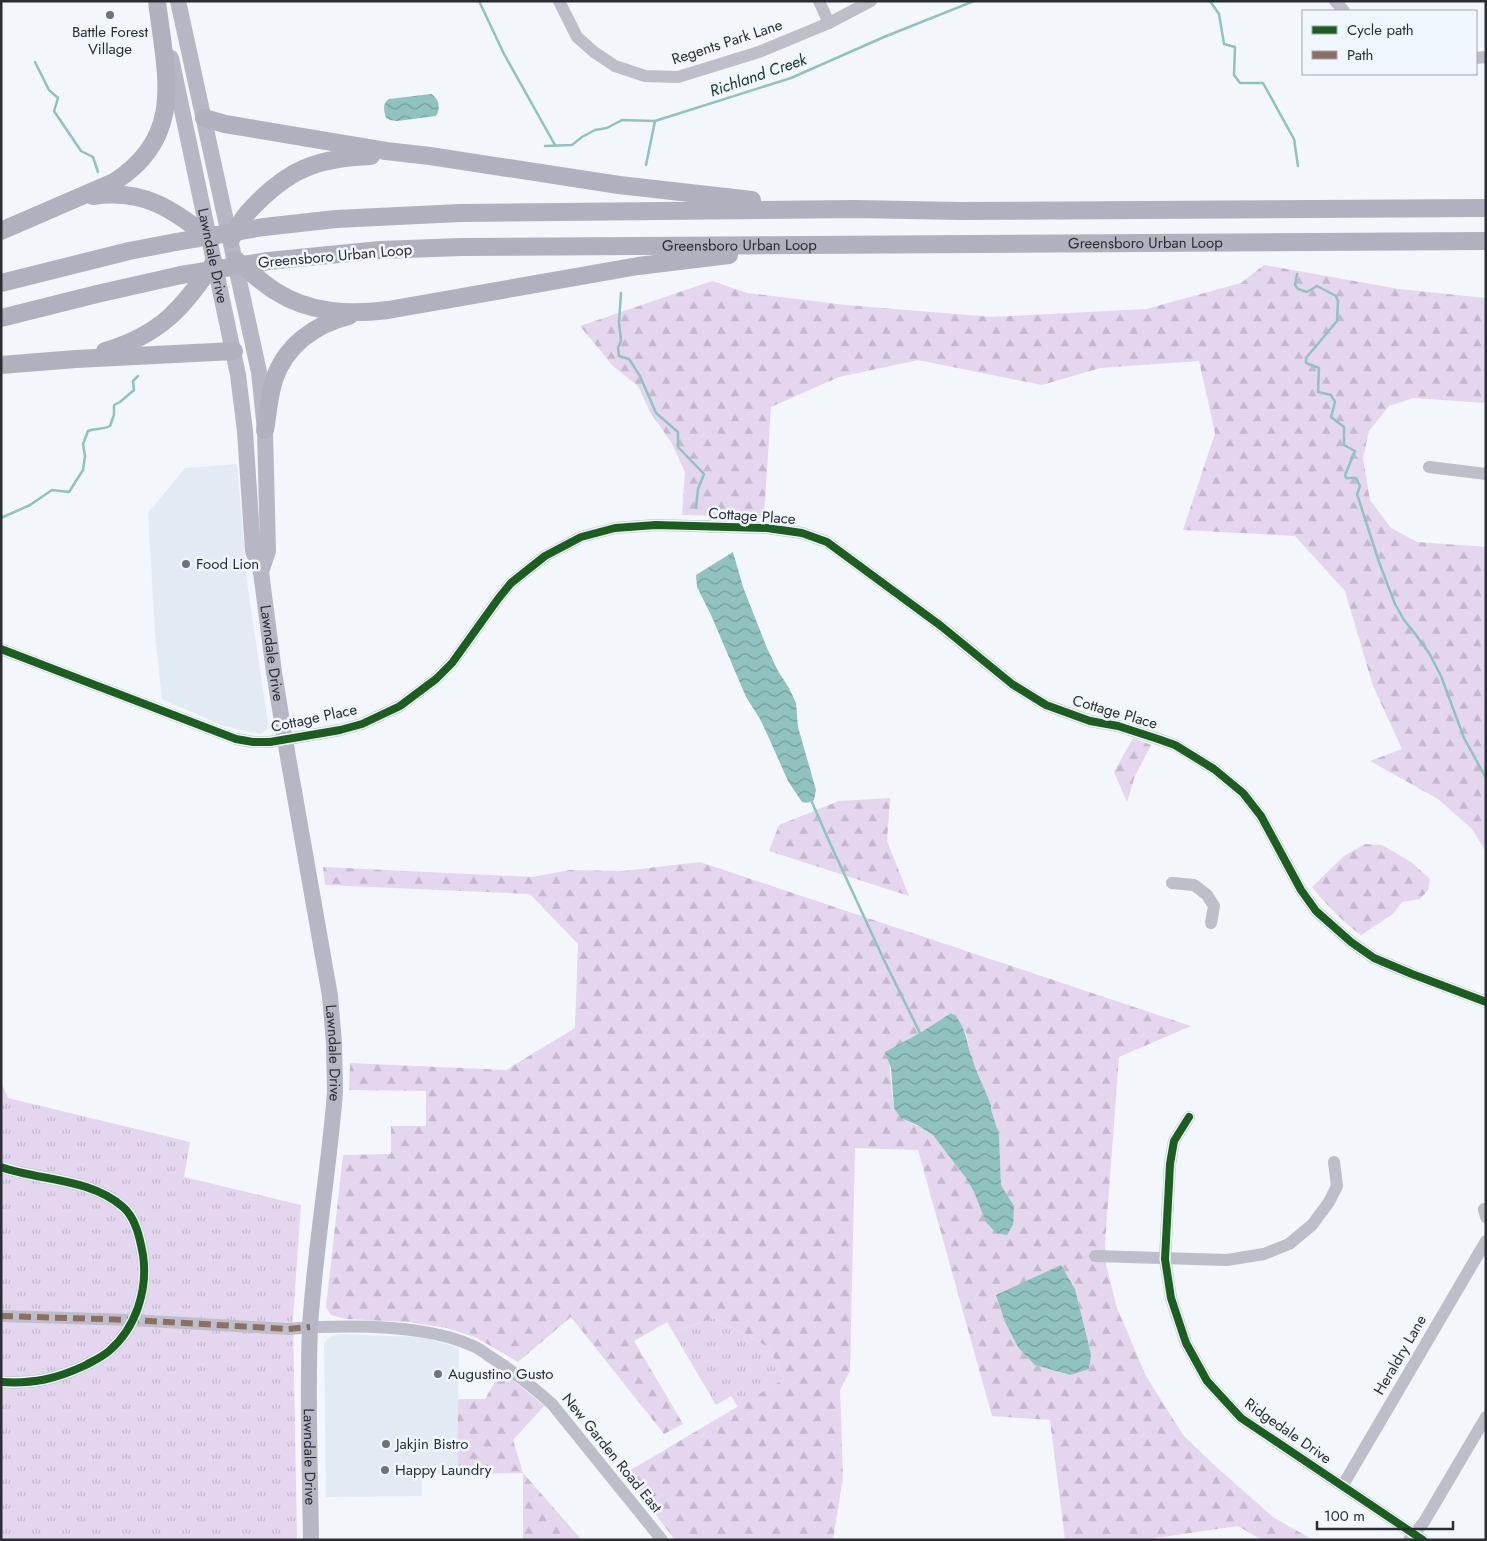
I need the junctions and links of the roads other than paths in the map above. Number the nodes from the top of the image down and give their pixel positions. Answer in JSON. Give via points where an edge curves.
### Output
{"nodes":[{"id":1,"x":158,"y":1,"type":"edge"},
{"id":2,"x":178,"y":1,"type":"edge"},
{"id":3,"x":559,"y":1,"type":"edge"},
{"id":4,"x":819,"y":1,"type":"edge"},
{"id":5,"x":871,"y":1,"type":"edge"},
{"id":6,"x":829,"y":22,"type":"junction"},
{"id":7,"x":204,"y":118,"type":"junction"},
{"id":8,"x":386,"y":151,"type":"junction"},
{"id":9,"x":77,"y":199,"type":"junction"},
{"id":10,"x":1486,"y":208,"type":"edge"},
{"id":11,"x":854,"y":209,"type":"junction"},
{"id":12,"x":1,"y":231,"type":"edge"},
{"id":13,"x":1486,"y":242,"type":"edge"},
{"id":14,"x":819,"y":245,"type":"junction"},
{"id":15,"x":223,"y":250,"type":"junction"},
{"id":16,"x":1,"y":283,"type":"edge"},
{"id":17,"x":362,"y":313,"type":"junction"},
{"id":18,"x":1,"y":318,"type":"edge"},
{"id":19,"x":234,"y":351,"type":"junction"},
{"id":20,"x":76,"y":359,"type":"junction"},
{"id":21,"x":1,"y":365,"type":"edge"},
{"id":22,"x":265,"y":430,"type":"junction"},
{"id":23,"x":1430,"y":467,"type":"dead end"},
{"id":24,"x":1486,"y":474,"type":"edge"},
{"id":25,"x":261,"y":572,"type":"junction"},
{"id":26,"x":1,"y":649,"type":"edge"},
{"id":27,"x":285,"y":740,"type":"junction"},
{"id":28,"x":1172,"y":883,"type":"dead end"},
{"id":29,"x":1212,"y":923,"type":"dead end"},
{"id":30,"x":1486,"y":1002,"type":"edge"},
{"id":31,"x":1189,"y":1117,"type":"dead end"},
{"id":32,"x":1334,"y":1162,"type":"dead end"},
{"id":33,"x":1,"y":1167,"type":"edge"},
{"id":34,"x":1486,"y":1241,"type":"edge"},
{"id":35,"x":1095,"y":1256,"type":"dead end"},
{"id":36,"x":1165,"y":1259,"type":"junction"},
{"id":37,"x":1,"y":1316,"type":"edge"},
{"id":38,"x":132,"y":1320,"type":"junction"},
{"id":39,"x":310,"y":1327,"type":"junction"},
{"id":40,"x":1,"y":1382,"type":"edge"},
{"id":41,"x":1486,"y":1417,"type":"edge"},
{"id":42,"x":1343,"y":1485,"type":"junction"},
{"id":43,"x":1415,"y":1538,"type":"edge"},
{"id":44,"x":311,"y":1540,"type":"edge"},
{"id":45,"x":662,"y":1540,"type":"edge"}],
"edges":[{"from":1,"to":9,"type":"highway","via":[[167,85],[166,110],[159,131],[144,157],[128,172]]},
{"from":1,"to":15,"type":"main road","name":"Lawndale Drive"},
{"from":2,"to":7,"type":"main road","name":"Lawndale Drive"},
{"from":3,"to":6,"type":"street","name":"Regents Park Lane","via":[[577,37],[594,52],[614,66],[645,76],[678,77],[759,52]]},
{"from":4,"to":6,"type":"street"},
{"from":5,"to":6,"type":"street","name":"Regents Park Lane"},
{"from":7,"to":8,"type":"highway"},
{"from":7,"to":15,"type":"main road","name":"Lawndale Drive"},
{"from":8,"to":11,"type":"highway","via":[[618,185]]},
{"from":8,"to":15,"type":"highway","via":[[372,156],[328,160],[301,169],[268,192],[250,210]]},
{"from":9,"to":12,"type":"highway"},
{"from":9,"to":15,"type":"highway","via":[[111,194],[144,199],[178,214]]},
{"from":10,"to":11,"type":"highway"},
{"from":11,"to":16,"type":"highway","bridge":true,"via":[[420,214],[336,219],[176,242]]},
{"from":13,"to":14,"type":"highway","name":"Greensboro Urban Loop"},
{"from":14,"to":17,"type":"highway","via":[[638,266]]},
{"from":14,"to":18,"type":"highway","name":"Greensboro Urban Loop","bridge":true,"via":[[421,248],[339,253],[180,275]]},
{"from":15,"to":17,"type":"highway","via":[[287,298],[324,310]]},
{"from":15,"to":19,"type":"main road","name":"Lawndale Drive"},
{"from":15,"to":20,"type":"highway","via":[[183,304],[160,326],[125,345]]},
{"from":15,"to":22,"type":"main road","name":"Lawndale Drive","via":[[259,372]]},
{"from":17,"to":22,"type":"highway","via":[[320,326],[295,345],[274,380]]},
{"from":19,"to":20,"type":"highway"},
{"from":19,"to":25,"type":"main road","name":"Lawndale Drive","via":[[242,403],[253,551]]},
{"from":20,"to":21,"type":"highway"},
{"from":22,"to":25,"type":"main road","name":"Lawndale Drive","via":[[268,550]]},
{"from":23,"to":24,"type":"street"},
{"from":25,"to":27,"type":"main road","name":"Lawndale Drive"},
{"from":26,"to":27,"type":"street","name":"Cottage Place","via":[[236,739],[261,743]]},
{"from":27,"to":30,"type":"street","name":"Cottage Place","via":[[362,724],[419,693],[452,662],[511,583],[545,556],[581,537],[615,528],[656,525],[767,528],[802,533],[827,542],[1012,684],[1046,705],[1090,721],[1158,739],[1214,769],[1243,793],[1261,816],[1316,911],[1351,942],[1382,961]]},
{"from":27,"to":39,"type":"main road","name":"Lawndale Drive","via":[[323,954],[334,1043],[333,1114]]},
{"from":28,"to":29,"type":"street","via":[[1194,884],[1207,895],[1214,906]]},
{"from":31,"to":36,"type":"street","name":"Ridgedale Drive","via":[[1174,1142],[1170,1164]]},
{"from":32,"to":36,"type":"street","via":[[1337,1186],[1329,1202],[1312,1225],[1289,1244],[1264,1254],[1227,1260]]},
{"from":33,"to":38,"type":"street","via":[[97,1190],[125,1208],[138,1234],[145,1268],[142,1297]]},
{"from":34,"to":42,"type":"street","name":"Heraldry Lane"},
{"from":35,"to":36,"type":"street"},
{"from":36,"to":42,"type":"street","name":"Ridgedale Drive","via":[[1171,1298],[1186,1343],[1207,1381],[1241,1418]]},
{"from":37,"to":38,"type":"street","name":"New Garden Road East"},
{"from":38,"to":39,"type":"street","name":"New Garden Road East","via":[[288,1329]]},
{"from":38,"to":40,"type":"street","via":[[108,1352],[65,1375],[26,1382]]},
{"from":39,"to":44,"type":"main road","name":"Lawndale Drive"},
{"from":39,"to":45,"type":"street","name":"New Garden Road East","via":[[363,1327],[438,1334],[473,1346],[510,1368],[552,1404]]},
{"from":41,"to":43,"type":"street"},
{"from":42,"to":43,"type":"street","name":"Ridgedale Drive"}]}
